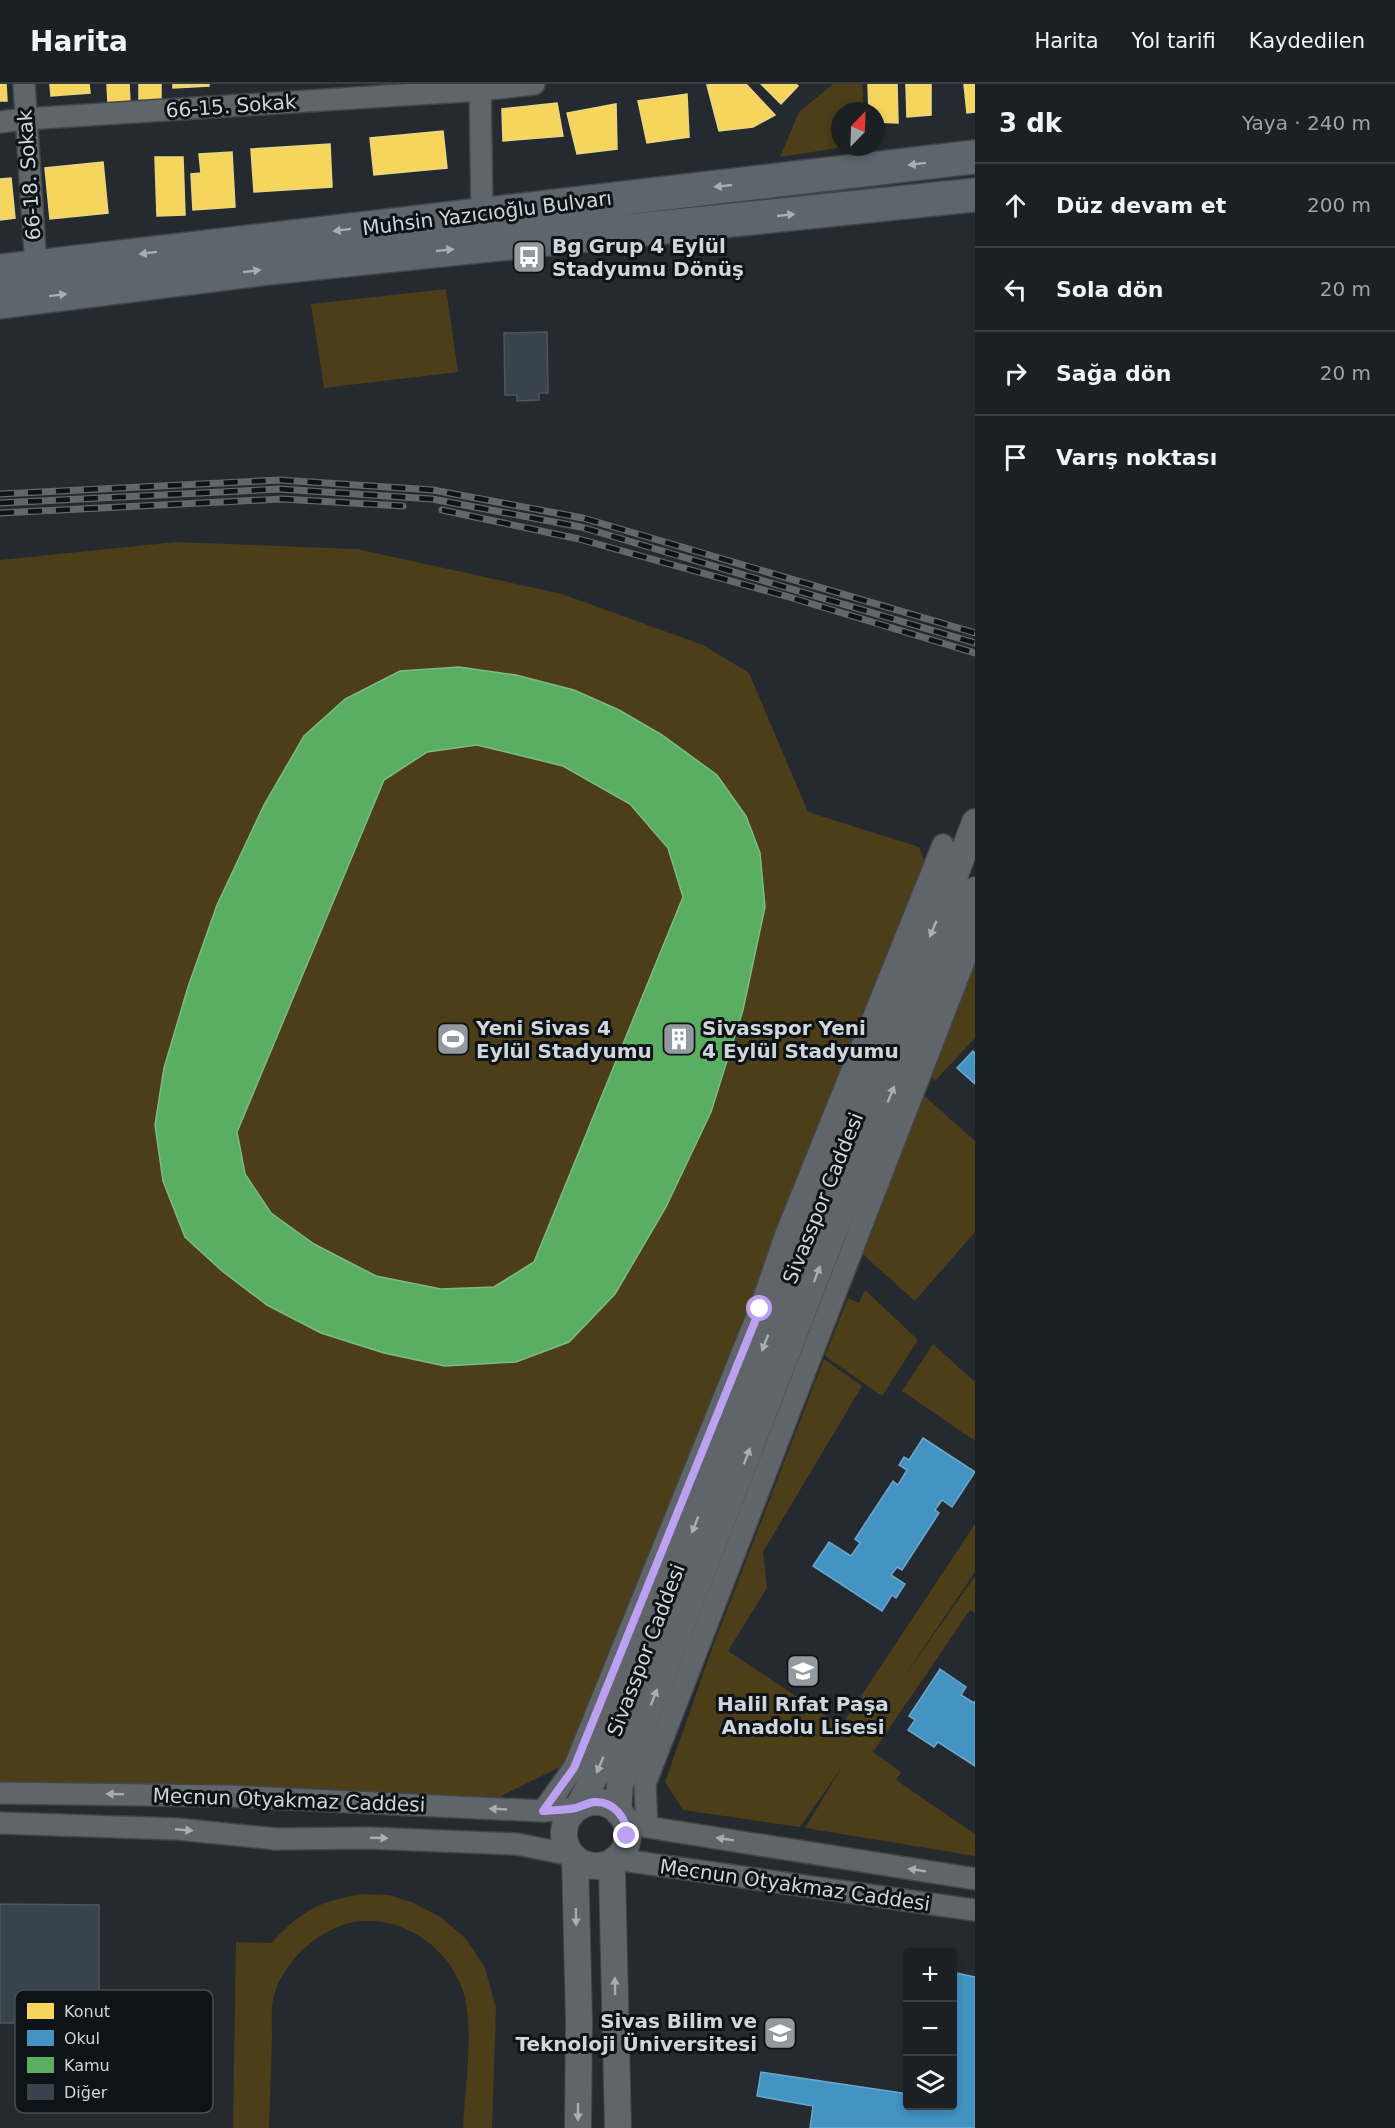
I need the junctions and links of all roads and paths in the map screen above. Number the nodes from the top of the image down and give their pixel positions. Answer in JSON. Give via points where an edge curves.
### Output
{"nodes":[{"id":1,"x":24,"y":84,"type":"edge"},
{"id":2,"x":534,"y":84,"type":"edge"},
{"id":3,"x":480,"y":87,"type":"edge"},
{"id":4,"x":24,"y":119,"type":"junction"},
{"id":5,"x":0,"y":122,"type":"edge"},
{"id":6,"x":975,"y":157,"type":"edge"},
{"id":7,"x":975,"y":195,"type":"edge"},
{"id":8,"x":482,"y":213,"type":"junction"},
{"id":9,"x":36,"y":267,"type":"junction"},
{"id":10,"x":0,"y":271,"type":"edge"},
{"id":11,"x":0,"y":302,"type":"edge"},
{"id":12,"x":975,"y":822,"type":"edge"},
{"id":13,"x":943,"y":845,"type":"dead end"},
{"id":14,"x":965,"y":882,"type":"edge"},
{"id":15,"x":975,"y":933,"type":"edge"},
{"id":16,"x":0,"y":1793,"type":"edge"},
{"id":17,"x":578,"y":1808,"type":"junction"},
{"id":18,"x":543,"y":1811,"type":"junction"},
{"id":19,"x":620,"y":1814,"type":"junction"},
{"id":20,"x":0,"y":1824,"type":"edge"},
{"id":21,"x":647,"y":1827,"type":"junction"},
{"id":22,"x":573,"y":1856,"type":"junction"},
{"id":23,"x":614,"y":1860,"type":"junction"},
{"id":24,"x":975,"y":1879,"type":"edge"},
{"id":25,"x":975,"y":1910,"type":"edge"},
{"id":26,"x":578,"y":2128,"type":"edge"},
{"id":27,"x":618,"y":2128,"type":"edge"}],
"edges":[{"from":1,"to":4,"type":"street","name":"66-18. Sokak"},
{"from":2,"to":3,"type":"street","name":"66-15. Sokak"},
{"from":3,"to":4,"type":"street","name":"66-15. Sokak"},
{"from":3,"to":8,"type":"street"},
{"from":4,"to":5,"type":"street","name":"66-15. Sokak"},
{"from":4,"to":9,"type":"street","name":"66-18. Sokak"},
{"from":6,"to":8,"type":"main road","name":"Muhsin Yazıcıoğlu Bulvarı","one_way":true},
{"from":11,"to":7,"type":"main road","name":"Muhsin Yazıcıoğlu Bulvarı","one_way":true,"via":[[268,268]]},
{"from":8,"to":9,"type":"main road","name":"Muhsin Yazıcıoğlu Bulvarı","one_way":true},
{"from":9,"to":10,"type":"main road","name":"Muhsin Yazıcıoğlu Bulvarı"},
{"from":12,"to":14,"type":"street","name":"Sivasspor Caddesi"},
{"from":13,"to":18,"type":"street","via":[[574,1768]]},
{"from":14,"to":17,"type":"street","name":"Sivasspor Caddesi","one_way":true,"via":[[809,1227],[626,1701],[597,1773]]},
{"from":19,"to":14,"type":"street","name":"Sivasspor Caddesi","one_way":true,"via":[[620,1785]]},
{"from":15,"to":21,"type":"street","via":[[649,1773],[645,1784]]},
{"from":18,"to":16,"type":"street","name":"Mecnun Otyakmaz Caddesi","one_way":true,"via":[[229,1796]]},
{"from":17,"to":18,"type":"street","name":"Mecnun Otyakmaz Caddesi"},
{"from":17,"to":19,"type":"street","via":[[599,1803]]},
{"from":17,"to":22,"type":"street","via":[[564,1829],[564,1840]]},
{"from":19,"to":21,"type":"street","name":"Mecnun Otyakmaz Caddesi"},
{"from":19,"to":23,"type":"street","via":[[627,1831],[626,1842]]},
{"from":20,"to":22,"type":"street","name":"Mecnun Otyakmaz Caddesi","one_way":true,"via":[[177,1829],[276,1839],[517,1844]]},
{"from":24,"to":21,"type":"street","name":"Mecnun Otyakmaz Caddesi","one_way":true},
{"from":22,"to":23,"type":"street","via":[[594,1866]]},
{"from":22,"to":26,"type":"street","one_way":true},
{"from":23,"to":25,"type":"street","name":"Mecnun Otyakmaz Caddesi"},
{"from":27,"to":23,"type":"street","one_way":true}]}
